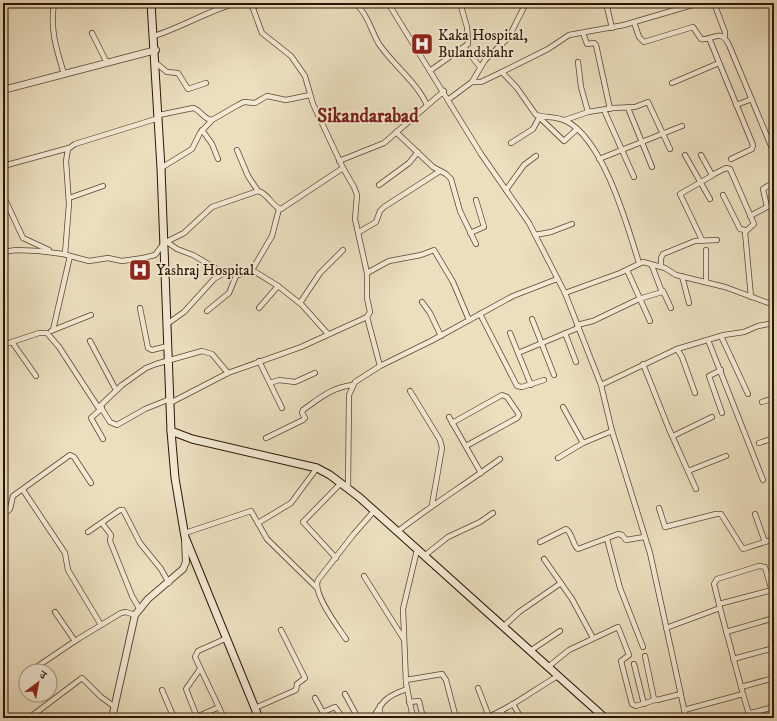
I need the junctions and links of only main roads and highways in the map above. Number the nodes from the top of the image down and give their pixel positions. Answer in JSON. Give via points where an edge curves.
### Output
{"nodes":[{"id":1,"x":151,"y":3,"type":"edge"},
{"id":2,"x":171,"y":431,"type":"junction"},
{"id":3,"x":259,"y":718,"type":"edge"},
{"id":4,"x":605,"y":718,"type":"edge"}],
"edges":[{"from":1,"to":2,"type":"main road","via":[[156,50]]},
{"from":2,"to":3,"type":"main road","via":[[175,478],[185,535]]},
{"from":2,"to":4,"type":"main road","via":[[192,439],[317,468],[341,483]]}]}
